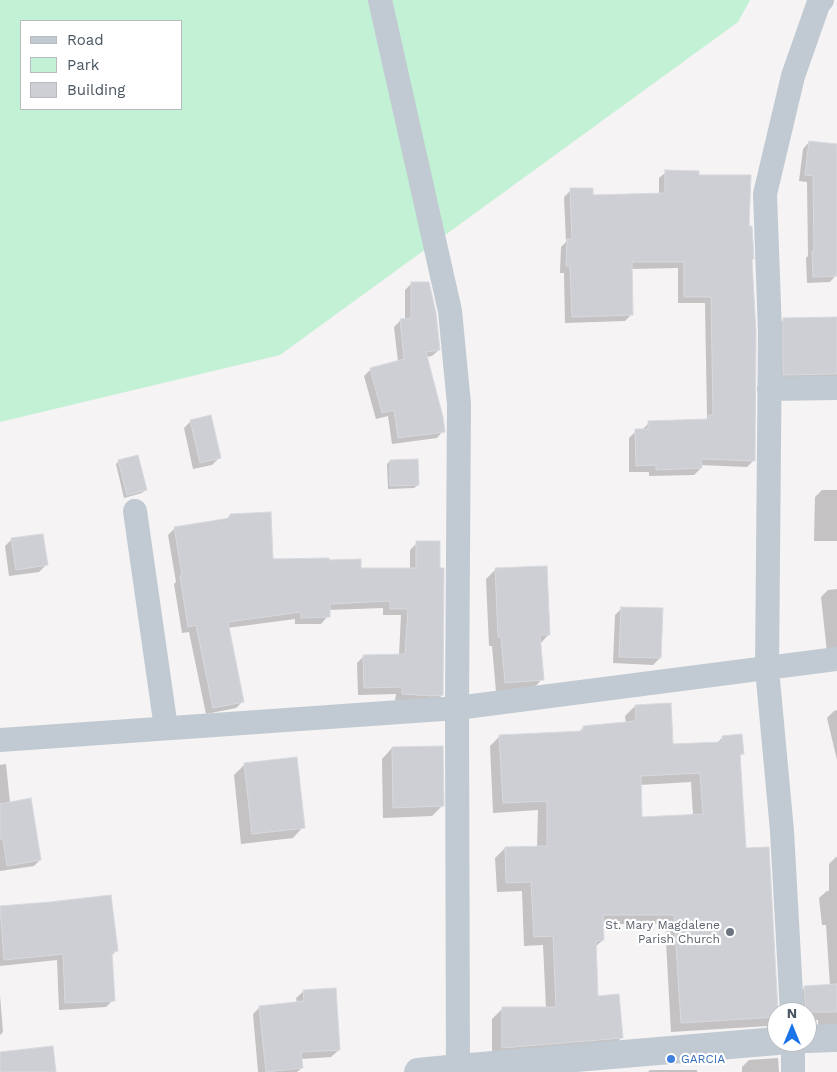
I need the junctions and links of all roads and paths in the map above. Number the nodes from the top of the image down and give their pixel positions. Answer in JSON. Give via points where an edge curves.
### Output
{"nodes":[{"id":1,"x":380,"y":0,"type":"edge"},
{"id":2,"x":822,"y":0,"type":"edge"},
{"id":3,"x":837,"y":388,"type":"edge"},
{"id":4,"x":769,"y":389,"type":"junction"},
{"id":5,"x":135,"y":511,"type":"dead end"},
{"id":6,"x":837,"y":659,"type":"edge"},
{"id":7,"x":767,"y":669,"type":"junction"},
{"id":8,"x":457,"y":708,"type":"junction"},
{"id":9,"x":166,"y":728,"type":"junction"},
{"id":10,"x":0,"y":740,"type":"edge"},
{"id":11,"x":791,"y":1002,"type":"edge"},
{"id":12,"x":837,"y":1038,"type":"edge"},
{"id":13,"x":817,"y":1039,"type":"edge"},
{"id":14,"x":767,"y":1042,"type":"edge"},
{"id":15,"x":793,"y":1052,"type":"edge"},
{"id":16,"x":458,"y":1070,"type":"edge"},
{"id":17,"x":418,"y":1072,"type":"edge"},
{"id":18,"x":793,"y":1072,"type":"edge"}],
"edges":[{"from":1,"to":8,"type":"street","via":[[450,311],[459,404]]},
{"from":2,"to":4,"type":"street","via":[[793,76],[765,194]]},
{"from":3,"to":4,"type":"street"},
{"from":4,"to":7,"type":"street"},
{"from":5,"to":9,"type":"street"},
{"from":6,"to":7,"type":"street"},
{"from":7,"to":8,"type":"street"},
{"from":7,"to":11,"type":"street","via":[[782,832]]},
{"from":8,"to":9,"type":"street"},
{"from":8,"to":16,"type":"street"},
{"from":9,"to":10,"type":"street"},
{"from":12,"to":13,"type":"street"},
{"from":14,"to":16,"type":"street"},
{"from":15,"to":18,"type":"street"},
{"from":16,"to":17,"type":"street"}]}
